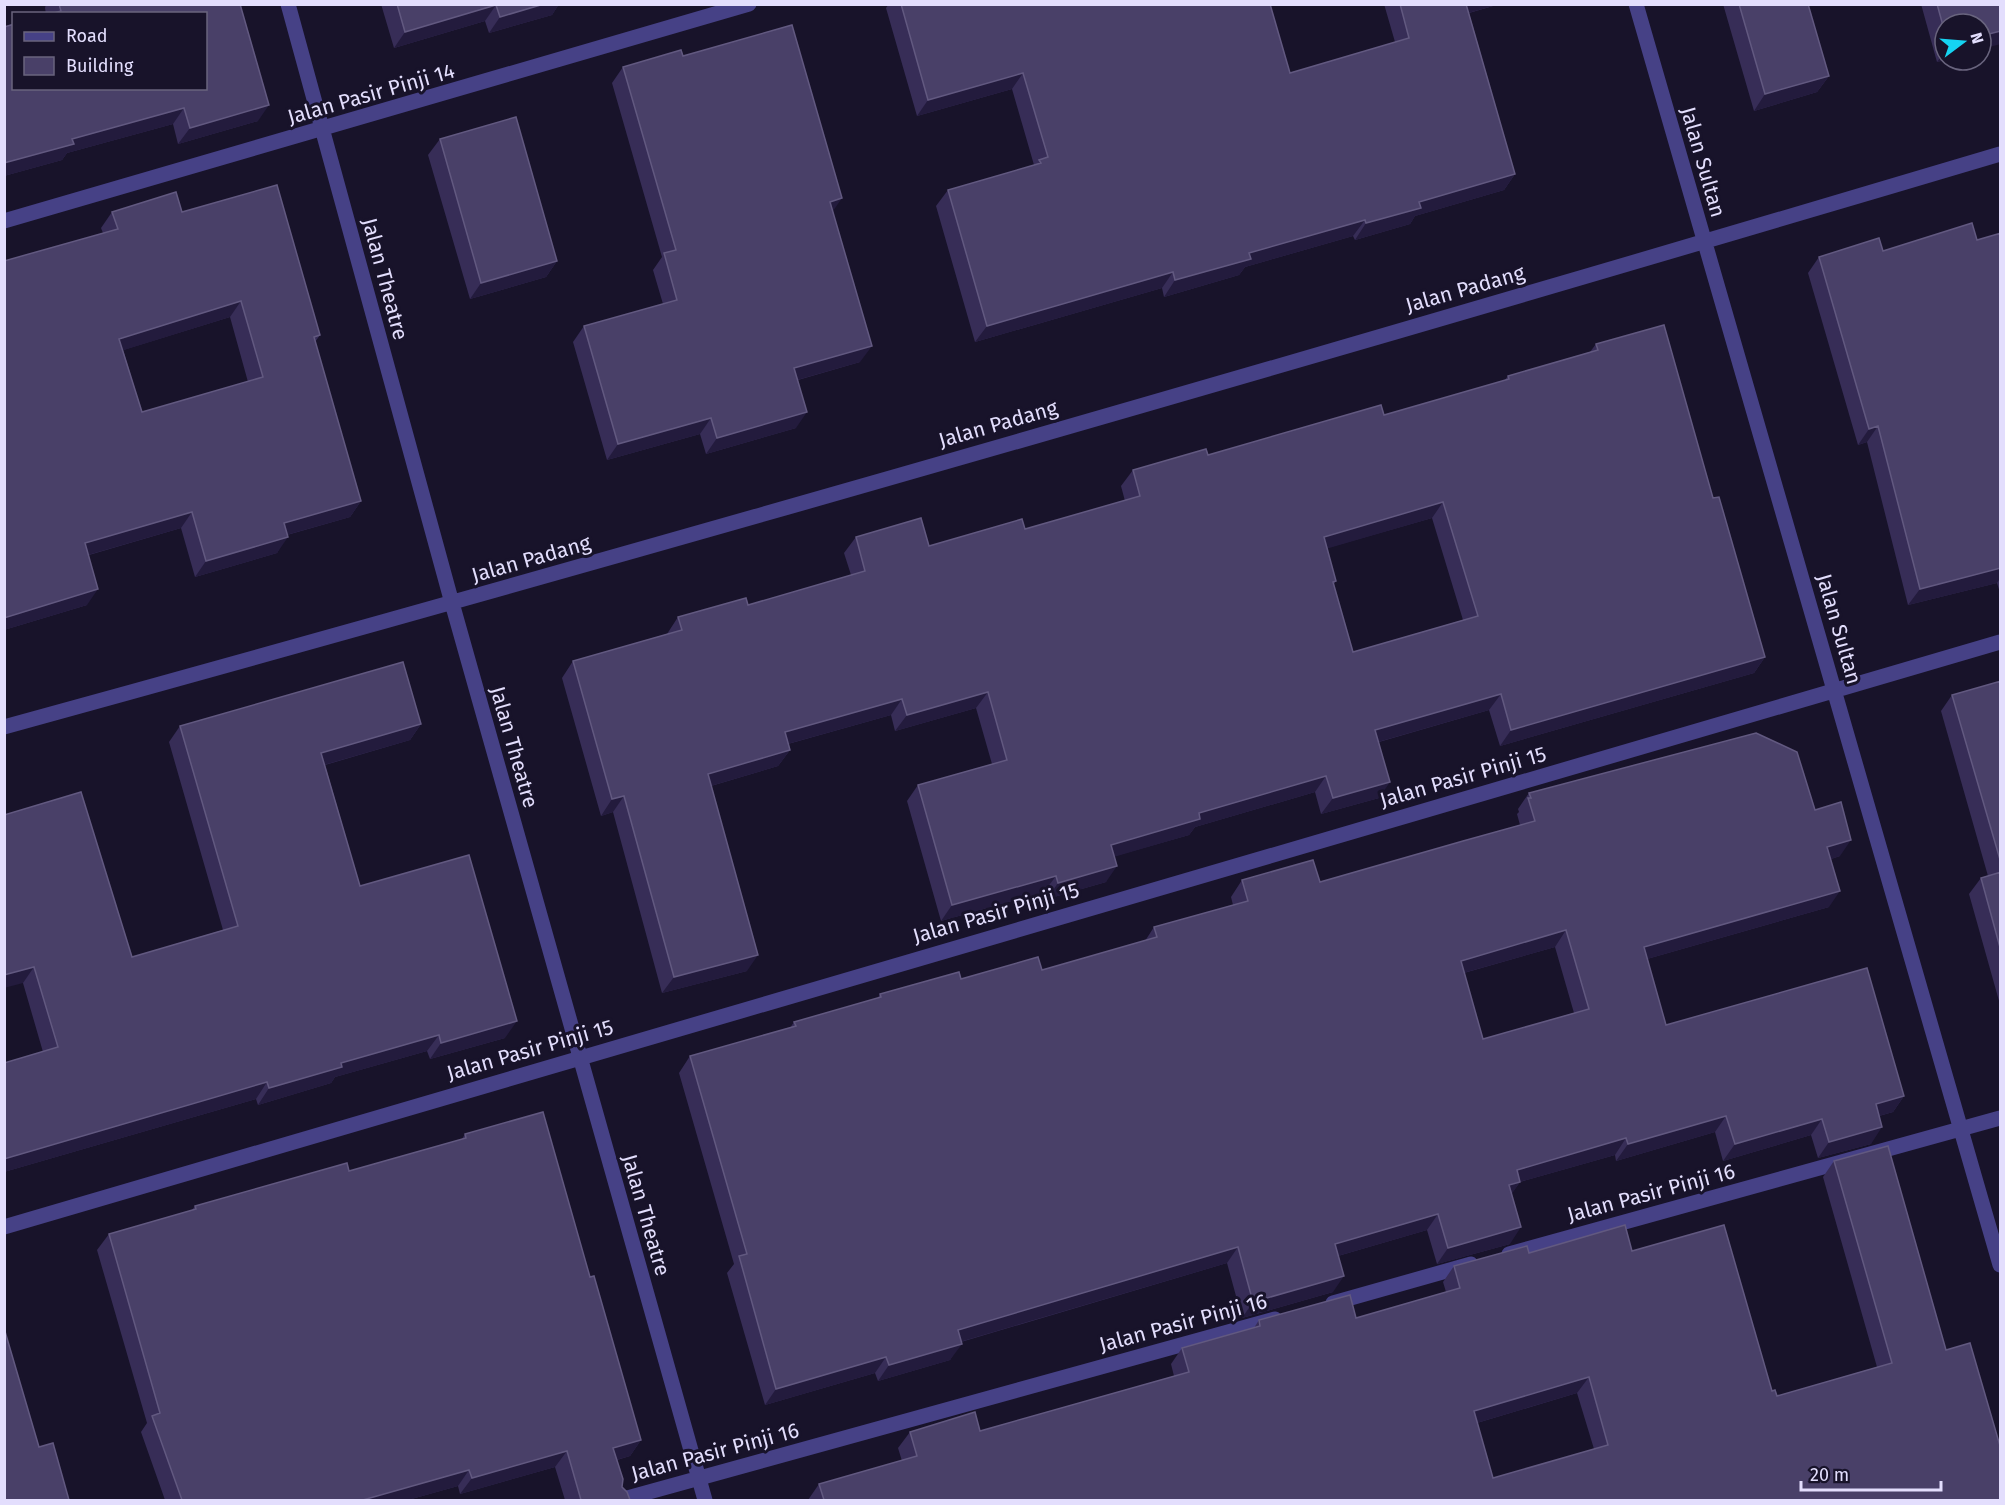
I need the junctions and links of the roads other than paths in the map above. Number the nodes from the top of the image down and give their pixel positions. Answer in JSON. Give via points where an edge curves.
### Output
{"nodes":[{"id":1,"x":288,"y":4,"type":"edge"},
{"id":2,"x":749,"y":4,"type":"edge"},
{"id":3,"x":1636,"y":4,"type":"edge"},
{"id":4,"x":322,"y":130,"type":"junction"},
{"id":5,"x":2001,"y":154,"type":"edge"},
{"id":6,"x":4,"y":221,"type":"edge"},
{"id":7,"x":1704,"y":242,"type":"junction"},
{"id":8,"x":452,"y":603,"type":"junction"},
{"id":9,"x":2001,"y":642,"type":"edge"},
{"id":10,"x":1834,"y":690,"type":"junction"},
{"id":11,"x":4,"y":727,"type":"edge"},
{"id":12,"x":580,"y":1056,"type":"junction"},
{"id":13,"x":2001,"y":1118,"type":"edge"},
{"id":14,"x":1961,"y":1129,"type":"junction"},
{"id":15,"x":4,"y":1227,"type":"edge"},
{"id":16,"x":2001,"y":1265,"type":"edge"},
{"id":17,"x":1318,"y":1307,"type":"edge"},
{"id":18,"x":1284,"y":1316,"type":"edge"},
{"id":19,"x":699,"y":1479,"type":"junction"},
{"id":20,"x":620,"y":1500,"type":"edge"},
{"id":21,"x":705,"y":1500,"type":"edge"}],
"edges":[{"from":1,"to":4,"type":"street","name":"Jalan Theatre"},
{"from":2,"to":4,"type":"street","name":"Jalan Pasir Pinji 14"},
{"from":3,"to":7,"type":"street","name":"Jalan Sultan"},
{"from":4,"to":6,"type":"street","name":"Jalan Pasir Pinji 14"},
{"from":4,"to":8,"type":"street","name":"Jalan Theatre"},
{"from":5,"to":7,"type":"street","name":"Jalan Padang"},
{"from":7,"to":8,"type":"street","name":"Jalan Padang"},
{"from":7,"to":10,"type":"street","name":"Jalan Sultan"},
{"from":8,"to":11,"type":"street","name":"Jalan Padang"},
{"from":8,"to":12,"type":"street","name":"Jalan Theatre"},
{"from":9,"to":10,"type":"street","name":"Jalan Pasir Pinji 15"},
{"from":10,"to":12,"type":"street","name":"Jalan Pasir Pinji 15"},
{"from":10,"to":14,"type":"street","name":"Jalan Sultan"},
{"from":12,"to":15,"type":"street","name":"Jalan Pasir Pinji 15"},
{"from":12,"to":19,"type":"street","name":"Jalan Theatre"},
{"from":13,"to":14,"type":"street","name":"Jalan Pasir Pinji 16"},
{"from":14,"to":16,"type":"street","name":"Jalan Sultan"},
{"from":14,"to":17,"type":"street","name":"Jalan Pasir Pinji 16"},
{"from":18,"to":19,"type":"street","name":"Jalan Pasir Pinji 16"},
{"from":19,"to":20,"type":"street","name":"Jalan Pasir Pinji 16"},
{"from":19,"to":21,"type":"street","name":"Jalan Theatre"}]}
